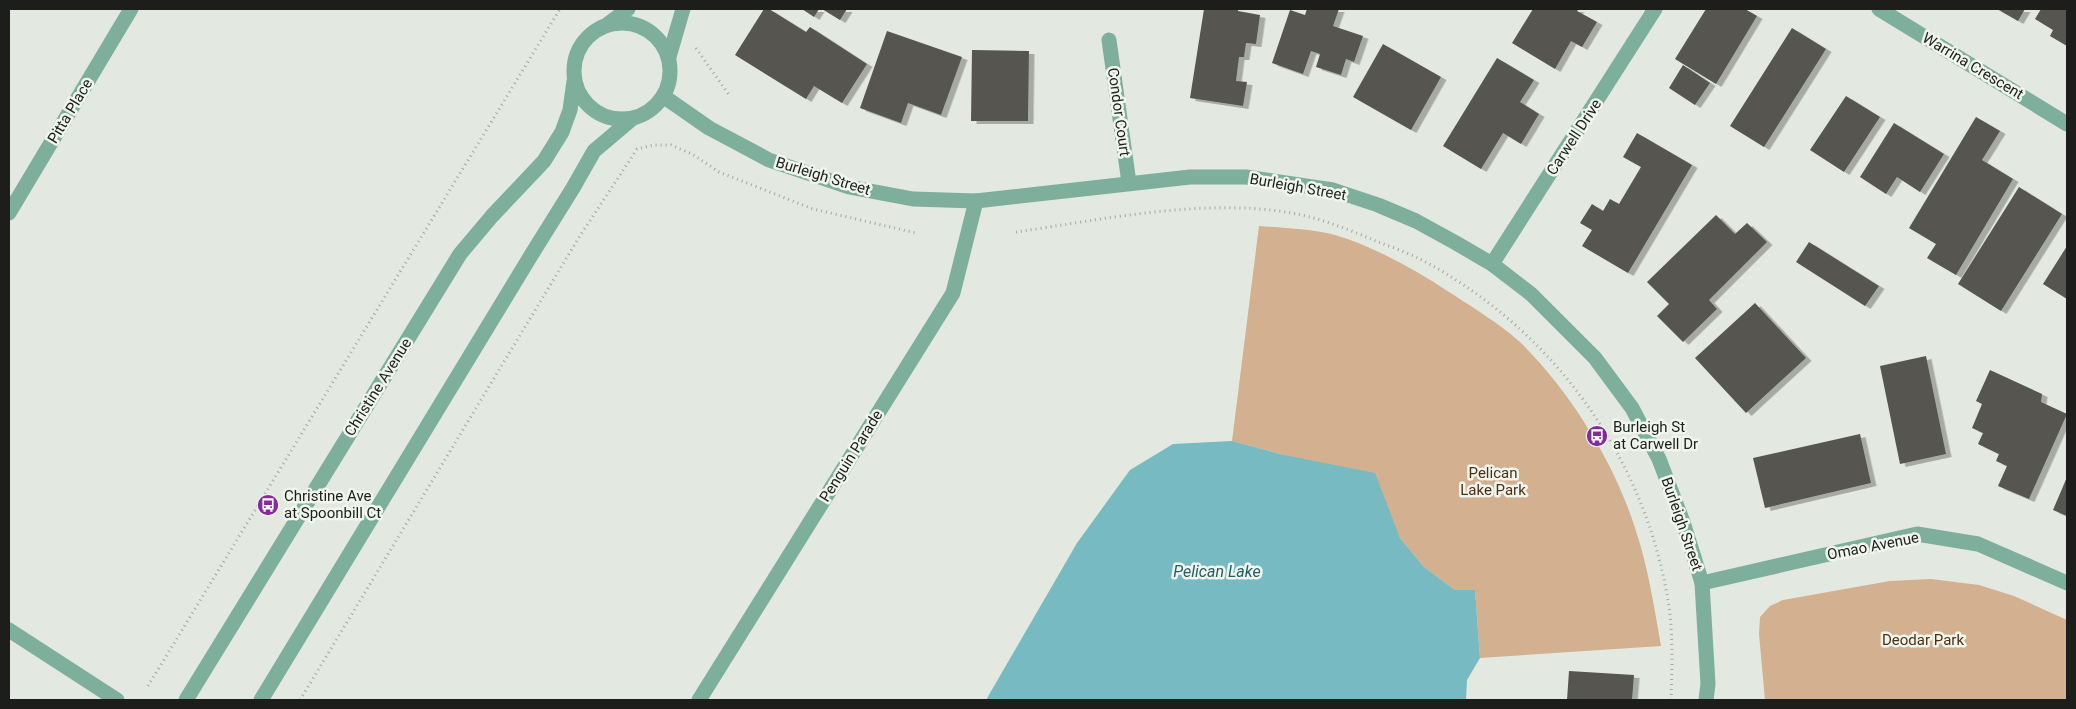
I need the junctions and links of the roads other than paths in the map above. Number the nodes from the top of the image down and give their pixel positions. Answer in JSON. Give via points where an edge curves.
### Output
{"nodes":[{"id":1,"x":131,"y":9,"type":"edge"},
{"id":2,"x":628,"y":9,"type":"edge"},
{"id":3,"x":683,"y":9,"type":"edge"},
{"id":4,"x":1655,"y":9,"type":"edge"},
{"id":5,"x":1879,"y":9,"type":"edge"},
{"id":6,"x":608,"y":24,"type":"junction"},
{"id":7,"x":1109,"y":40,"type":"dead end"},
{"id":8,"x":669,"y":57,"type":"junction"},
{"id":9,"x":574,"y":81,"type":"junction"},
{"id":10,"x":663,"y":96,"type":"junction"},
{"id":11,"x":633,"y":118,"type":"junction"},
{"id":12,"x":2067,"y":124,"type":"edge"},
{"id":13,"x":1129,"y":184,"type":"junction"},
{"id":14,"x":976,"y":201,"type":"junction"},
{"id":15,"x":9,"y":214,"type":"edge"},
{"id":16,"x":1492,"y":264,"type":"junction"},
{"id":17,"x":1702,"y":583,"type":"junction"},
{"id":18,"x":2067,"y":583,"type":"edge"},
{"id":19,"x":9,"y":630,"type":"edge"},
{"id":20,"x":117,"y":700,"type":"edge"},
{"id":21,"x":186,"y":700,"type":"edge"},
{"id":22,"x":261,"y":700,"type":"edge"},
{"id":23,"x":699,"y":700,"type":"edge"},
{"id":24,"x":1706,"y":700,"type":"edge"}],
"edges":[{"from":1,"to":15,"type":"street","name":"Pitta Place"},
{"from":2,"to":6,"type":"street"},
{"from":3,"to":8,"type":"street"},
{"from":4,"to":16,"type":"street","name":"Carwell Drive"},
{"from":5,"to":12,"type":"street","name":"Warrina Crescent"},
{"from":6,"to":8,"type":"street","via":[[627,22],[647,29],[664,46]]},
{"from":6,"to":9,"type":"street","via":[[594,31],[580,46],[574,62]]},
{"from":7,"to":13,"type":"street","name":"Condor Court"},
{"from":8,"to":10,"type":"street","via":[[670,82]]},
{"from":9,"to":11,"type":"street","via":[[584,100],[599,114]]},
{"from":9,"to":21,"type":"street","name":"Christine Avenue","via":[[570,110],[562,132],[544,161],[460,254]]},
{"from":10,"to":11,"type":"street","via":[[648,112]]},
{"from":10,"to":14,"type":"street","name":"Burleigh Street","via":[[709,128],[778,163],[849,187],[912,199]]},
{"from":11,"to":22,"type":"street","via":[[594,151]]},
{"from":13,"to":14,"type":"street","name":"Burleigh Street"},
{"from":13,"to":16,"type":"street","name":"Burleigh Street","via":[[1190,177],[1246,177],[1333,190],[1416,221]]},
{"from":14,"to":23,"type":"street","name":"Penguin Parade","via":[[953,292]]},
{"from":16,"to":17,"type":"street","name":"Burleigh Street","via":[[1531,294],[1563,325],[1595,358],[1632,408],[1659,459]]},
{"from":17,"to":18,"type":"street","name":"Omao Avenue","via":[[1917,534],[1978,544]]},
{"from":17,"to":24,"type":"street","name":"Burleigh Street","via":[[1708,684]]},
{"from":19,"to":20,"type":"street"}]}
